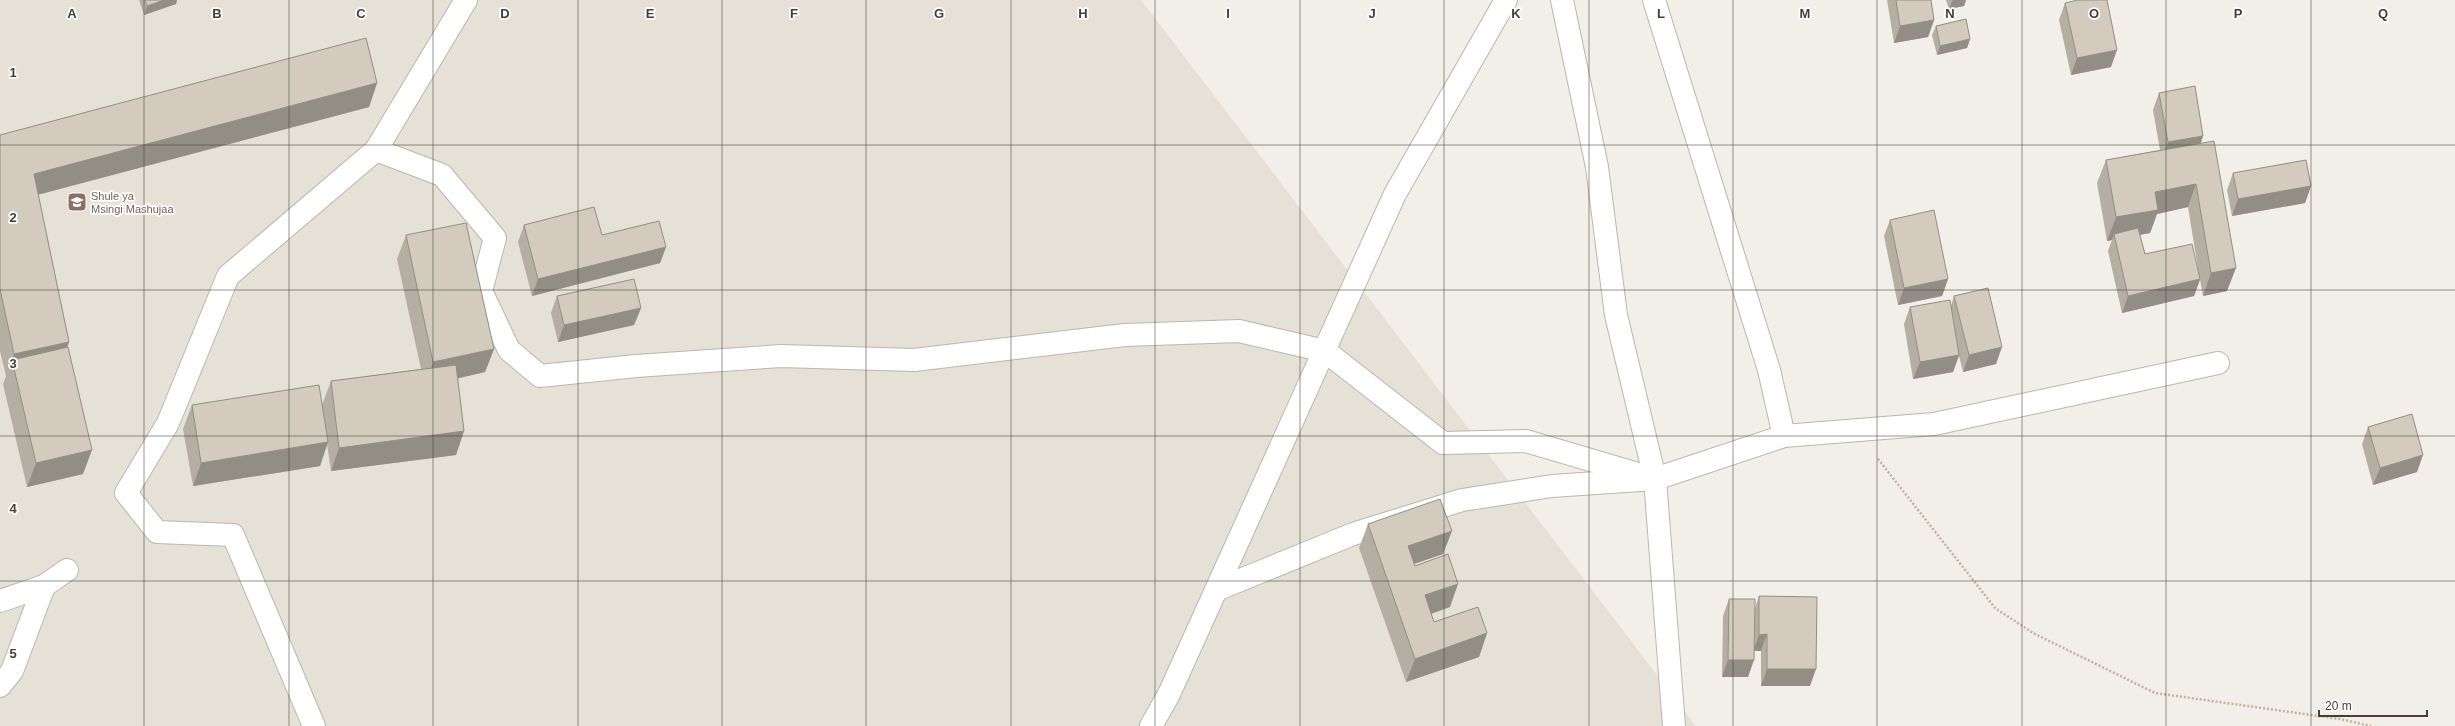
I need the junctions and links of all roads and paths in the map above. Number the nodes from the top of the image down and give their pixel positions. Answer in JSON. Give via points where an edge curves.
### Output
{"nodes":[{"id":1,"x":466,"y":0,"type":"edge"},
{"id":2,"x":1506,"y":0,"type":"edge"},
{"id":3,"x":1562,"y":0,"type":"edge"},
{"id":4,"x":1654,"y":0,"type":"edge"},
{"id":5,"x":376,"y":150,"type":"junction"},
{"id":6,"x":1325,"y":351,"type":"junction"},
{"id":7,"x":2218,"y":363,"type":"dead end"},
{"id":8,"x":1855,"y":431,"type":"junction"},
{"id":9,"x":1784,"y":436,"type":"junction"},
{"id":10,"x":1655,"y":479,"type":"junction"},
{"id":11,"x":67,"y":570,"type":"dead end"},
{"id":12,"x":44,"y":586,"type":"junction"},
{"id":13,"x":1216,"y":590,"type":"junction"},
{"id":14,"x":0,"y":601,"type":"edge"},
{"id":15,"x":0,"y":686,"type":"edge"},
{"id":16,"x":314,"y":726,"type":"edge"},
{"id":17,"x":1151,"y":726,"type":"edge"},
{"id":18,"x":1674,"y":726,"type":"edge"},
{"id":19,"x":2371,"y":726,"type":"edge"}],
"edges":[{"from":1,"to":5,"type":"street"},
{"from":2,"to":6,"type":"street","via":[[1395,194]]},
{"from":3,"to":10,"type":"street","via":[[1597,167],[1616,315]]},
{"from":4,"to":9,"type":"street","via":[[1769,370]]},
{"from":5,"to":6,"type":"street","via":[[442,175],[495,238],[481,291],[509,350],[540,376],[636,366],[781,356],[914,360],[1125,335],[1239,331]]},
{"from":5,"to":16,"type":"street","via":[[228,276],[168,423],[126,493],[157,532],[233,535]]},
{"from":6,"to":10,"type":"street","via":[[1443,443],[1526,441]]},
{"from":6,"to":13,"type":"street"},
{"from":7,"to":8,"type":"street","via":[[1934,424]]},
{"from":8,"to":9,"type":"street"},
{"from":8,"to":19,"type":"path","via":[[1996,608],[2034,633],[2155,693],[2340,719]]},
{"from":9,"to":10,"type":"street"},
{"from":10,"to":13,"type":"street","via":[[1552,486],[1462,500],[1353,534]]},
{"from":10,"to":18,"type":"street"},
{"from":11,"to":12,"type":"street"},
{"from":12,"to":14,"type":"street"},
{"from":12,"to":15,"type":"street","via":[[12,671]]},
{"from":13,"to":17,"type":"street","via":[[1169,694]]}]}
